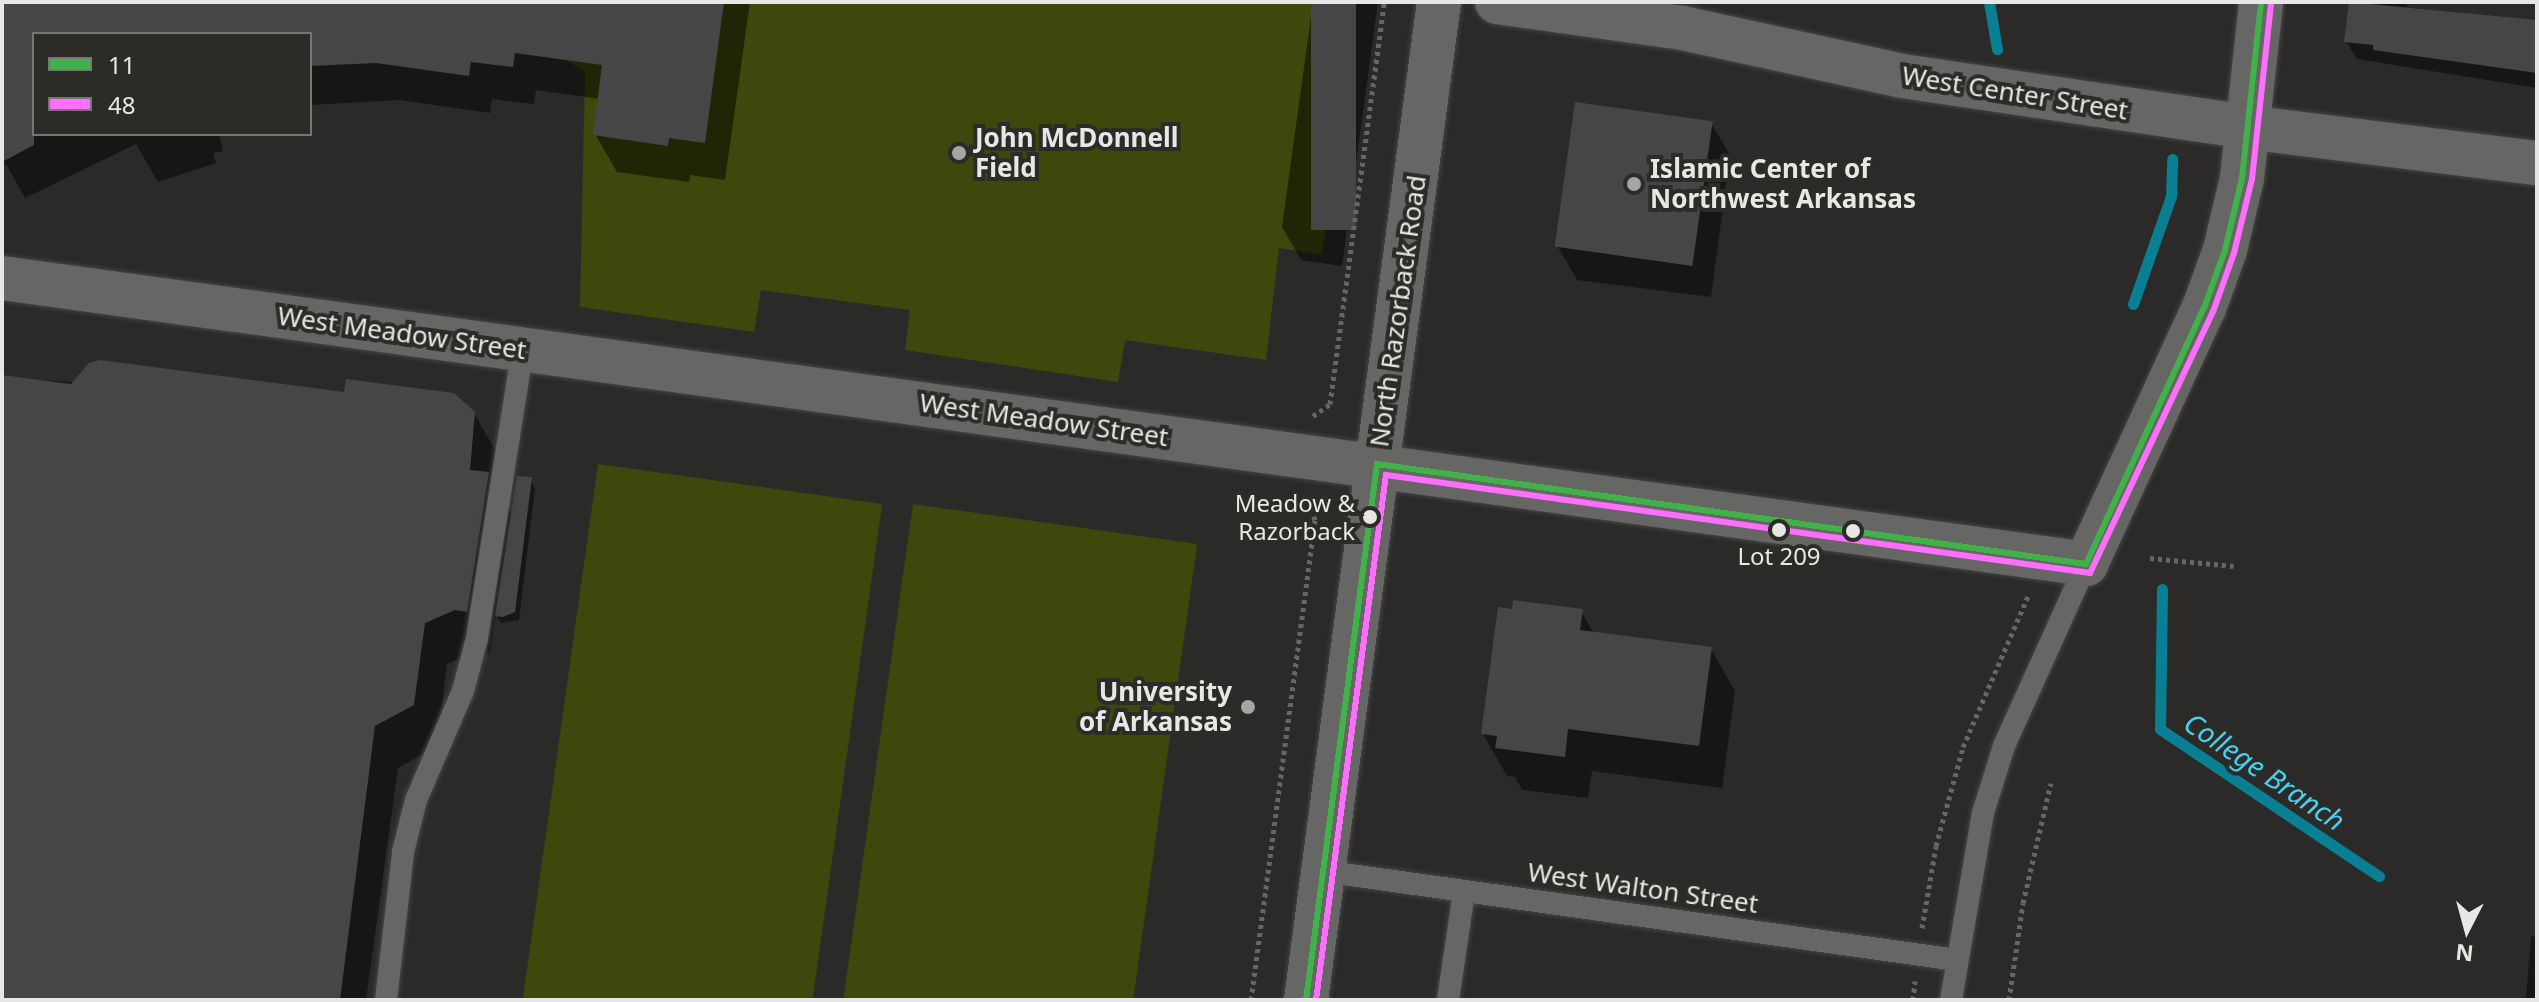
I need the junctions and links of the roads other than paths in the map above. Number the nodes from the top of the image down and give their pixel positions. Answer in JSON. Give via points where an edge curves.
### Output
{"nodes":[{"id":1,"x":1439,"y":2,"type":"edge"},
{"id":2,"x":1497,"y":2,"type":"edge"},
{"id":3,"x":2261,"y":2,"type":"edge"},
{"id":4,"x":2246,"y":127,"type":"junction"},
{"id":5,"x":2537,"y":163,"type":"edge"},
{"id":6,"x":2,"y":278,"type":"edge"},
{"id":7,"x":523,"y":349,"type":"junction"},
{"id":8,"x":1377,"y":464,"type":"junction"},
{"id":9,"x":2086,"y":564,"type":"junction"},
{"id":10,"x":1322,"y":871,"type":"junction"},
{"id":11,"x":1464,"y":891,"type":"junction"},
{"id":12,"x":1957,"y":960,"type":"junction"},
{"id":13,"x":386,"y":1000,"type":"edge"},
{"id":14,"x":1306,"y":1000,"type":"edge"},
{"id":15,"x":1448,"y":1000,"type":"edge"},
{"id":16,"x":1951,"y":1000,"type":"edge"}],
"edges":[{"from":1,"to":8,"type":"street","name":"North Razorback Road"},
{"from":2,"to":4,"type":"street","name":"West Center Street","via":[[1682,28],[1902,76]]},
{"from":3,"to":4,"type":"street"},
{"from":4,"to":5,"type":"street","name":"West Center Street"},
{"from":4,"to":9,"type":"street","via":[[2242,178],[2204,308]]},
{"from":6,"to":7,"type":"street","name":"West Meadow Street"},
{"from":7,"to":8,"type":"street","name":"West Meadow Street"},
{"from":7,"to":13,"type":"lane","via":[[477,638],[463,691],[416,800],[403,852]]},
{"from":8,"to":9,"type":"street","name":"West Meadow Street"},
{"from":8,"to":10,"type":"street","name":"North Razorback Road"},
{"from":9,"to":12,"type":"lane","via":[[2004,746],[1983,813]]},
{"from":10,"to":11,"type":"lane","name":"West Walton Street"},
{"from":10,"to":14,"type":"street","name":"North Razorback Road"},
{"from":11,"to":12,"type":"lane","name":"West Walton Street"},
{"from":11,"to":15,"type":"lane"},
{"from":12,"to":16,"type":"lane"}]}
